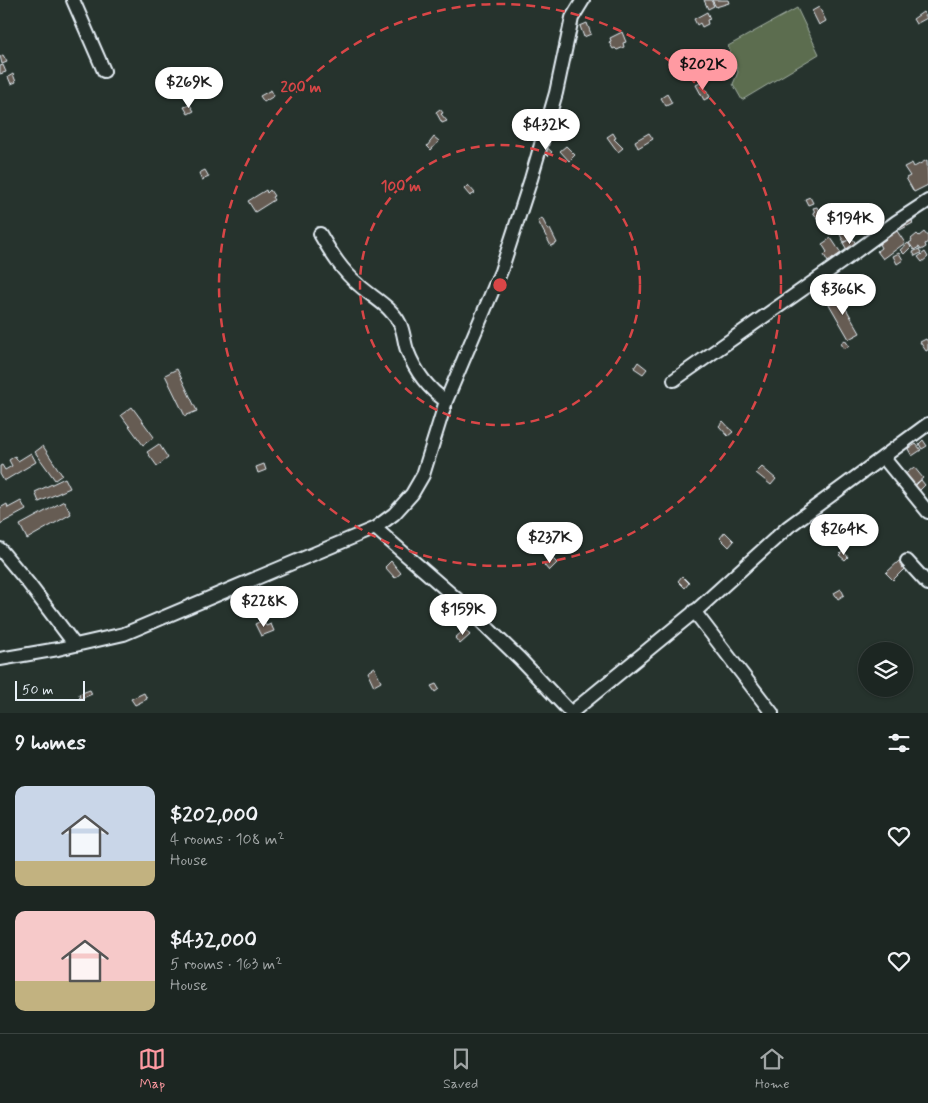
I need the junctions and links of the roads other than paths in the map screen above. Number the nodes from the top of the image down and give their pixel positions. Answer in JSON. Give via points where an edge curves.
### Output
{"nodes":[{"id":1,"x":73,"y":0,"type":"edge"},
{"id":2,"x":583,"y":0,"type":"edge"},
{"id":3,"x":104,"y":71,"type":"dead end"},
{"id":4,"x":928,"y":201,"type":"edge"},
{"id":5,"x":320,"y":234,"type":"dead end"},
{"id":6,"x":674,"y":380,"type":"dead end"},
{"id":7,"x":446,"y":401,"type":"junction"},
{"id":8,"x":928,"y":424,"type":"edge"},
{"id":9,"x":883,"y":457,"type":"junction"},
{"id":10,"x":928,"y":512,"type":"edge"},
{"id":11,"x":375,"y":528,"type":"junction"},
{"id":12,"x":0,"y":549,"type":"edge"},
{"id":13,"x":907,"y":561,"type":"dead end"},
{"id":14,"x":928,"y":584,"type":"edge"},
{"id":15,"x":694,"y":611,"type":"junction"},
{"id":16,"x":75,"y":645,"type":"junction"},
{"id":17,"x":0,"y":659,"type":"edge"},
{"id":18,"x":571,"y":712,"type":"edge"},
{"id":19,"x":772,"y":713,"type":"edge"}],
"edges":[{"from":1,"to":3,"type":"street"},
{"from":2,"to":7,"type":"street","via":[[572,18],[556,93],[501,271]]},
{"from":4,"to":6,"type":"street"},
{"from":5,"to":7,"type":"street","via":[[347,274],[384,304],[400,323],[407,349],[424,382]]},
{"from":7,"to":11,"type":"street","via":[[423,475],[412,494],[394,514]]},
{"from":8,"to":9,"type":"street"},
{"from":9,"to":10,"type":"street"},
{"from":9,"to":15,"type":"street","via":[[788,528]]},
{"from":11,"to":16,"type":"street","via":[[124,634]]},
{"from":11,"to":18,"type":"street","via":[[466,607]]},
{"from":12,"to":16,"type":"street"},
{"from":13,"to":14,"type":"street"},
{"from":15,"to":18,"type":"street"},
{"from":15,"to":19,"type":"street"},
{"from":16,"to":17,"type":"street"}]}
